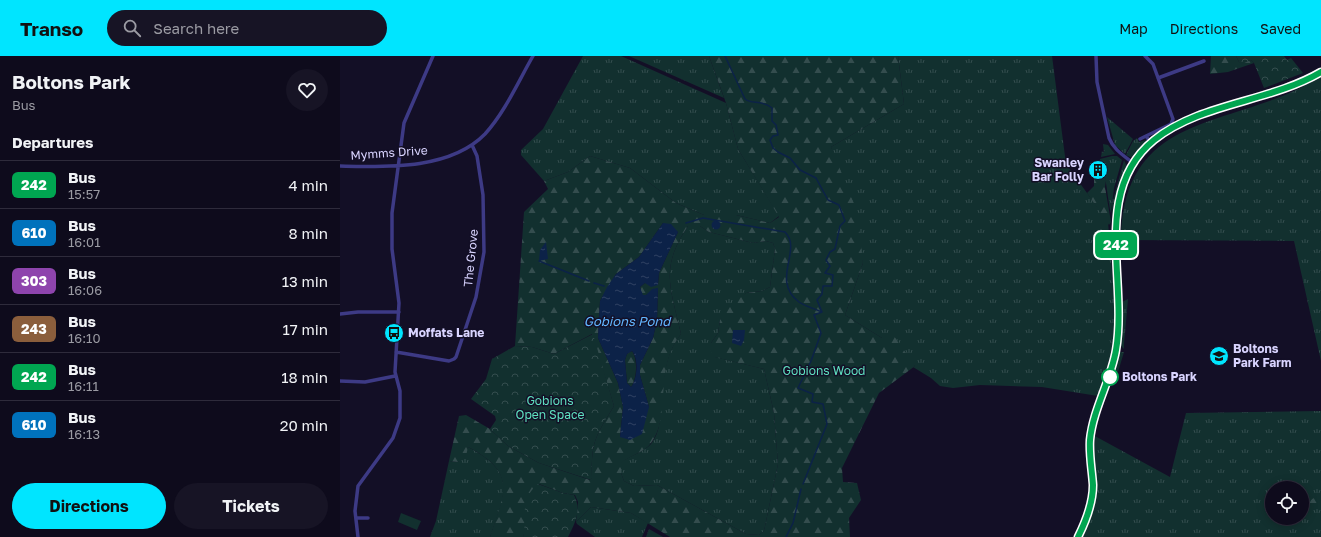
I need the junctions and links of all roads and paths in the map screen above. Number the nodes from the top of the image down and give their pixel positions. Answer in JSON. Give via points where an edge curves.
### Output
{"nodes":[{"id":1,"x":433,"y":56,"type":"edge"},
{"id":2,"x":533,"y":56,"type":"edge"},
{"id":3,"x":1096,"y":56,"type":"edge"},
{"id":4,"x":1145,"y":56,"type":"edge"},
{"id":5,"x":1204,"y":61,"type":"dead end"},
{"id":6,"x":1321,"y":72,"type":"edge"},
{"id":7,"x":1158,"y":78,"type":"junction"},
{"id":8,"x":1146,"y":136,"type":"junction"},
{"id":9,"x":1140,"y":139,"type":"dead end"},
{"id":10,"x":1151,"y":143,"type":"junction"},
{"id":11,"x":472,"y":145,"type":"junction"},
{"id":12,"x":1133,"y":163,"type":"junction"},
{"id":13,"x":399,"y":164,"type":"junction"},
{"id":14,"x":340,"y":166,"type":"edge"},
{"id":15,"x":399,"y":312,"type":"junction"},
{"id":16,"x":340,"y":314,"type":"edge"},
{"id":17,"x":396,"y":352,"type":"junction"},
{"id":18,"x":395,"y":376,"type":"junction"},
{"id":19,"x":340,"y":381,"type":"edge"},
{"id":20,"x":356,"y":518,"type":"junction"},
{"id":21,"x":368,"y":518,"type":"dead end"},
{"id":22,"x":358,"y":537,"type":"edge"},
{"id":23,"x":1078,"y":537,"type":"edge"}],
"edges":[{"from":1,"to":13,"type":"street","via":[[404,123]]},
{"from":2,"to":11,"type":"street","name":"Mymms Drive","via":[[497,119]]},
{"from":3,"to":12,"type":"street","via":[[1098,82],[1109,138],[1118,152]]},
{"from":4,"to":7,"type":"street","via":[[1153,64]]},
{"from":5,"to":7,"type":"street"},
{"from":6,"to":10,"type":"street","via":[[1283,89],[1193,119]]},
{"from":7,"to":8,"type":"street","via":[[1173,121],[1172,124]]},
{"from":8,"to":9,"type":"street"},
{"from":8,"to":10,"type":"street"},
{"from":10,"to":12,"type":"street"},
{"from":11,"to":13,"type":"street","name":"Mymms Drive","via":[[440,159]]},
{"from":11,"to":17,"type":"street","name":"The Grove","via":[[477,156],[484,201],[484,252],[476,297],[456,357],[449,361]]},
{"from":12,"to":23,"type":"street","via":[[1122,183],[1116,212],[1120,298],[1117,349],[1091,431],[1093,490]]},
{"from":13,"to":14,"type":"street","name":"Mymms Drive"},
{"from":13,"to":15,"type":"street","via":[[392,229]]},
{"from":15,"to":16,"type":"street"},
{"from":15,"to":17,"type":"street"},
{"from":17,"to":18,"type":"street"},
{"from":18,"to":19,"type":"street","via":[[365,382]]},
{"from":18,"to":20,"type":"street","via":[[401,401],[398,429],[390,444],[360,481],[356,494]]},
{"from":20,"to":21,"type":"street"},
{"from":20,"to":22,"type":"street"}]}
